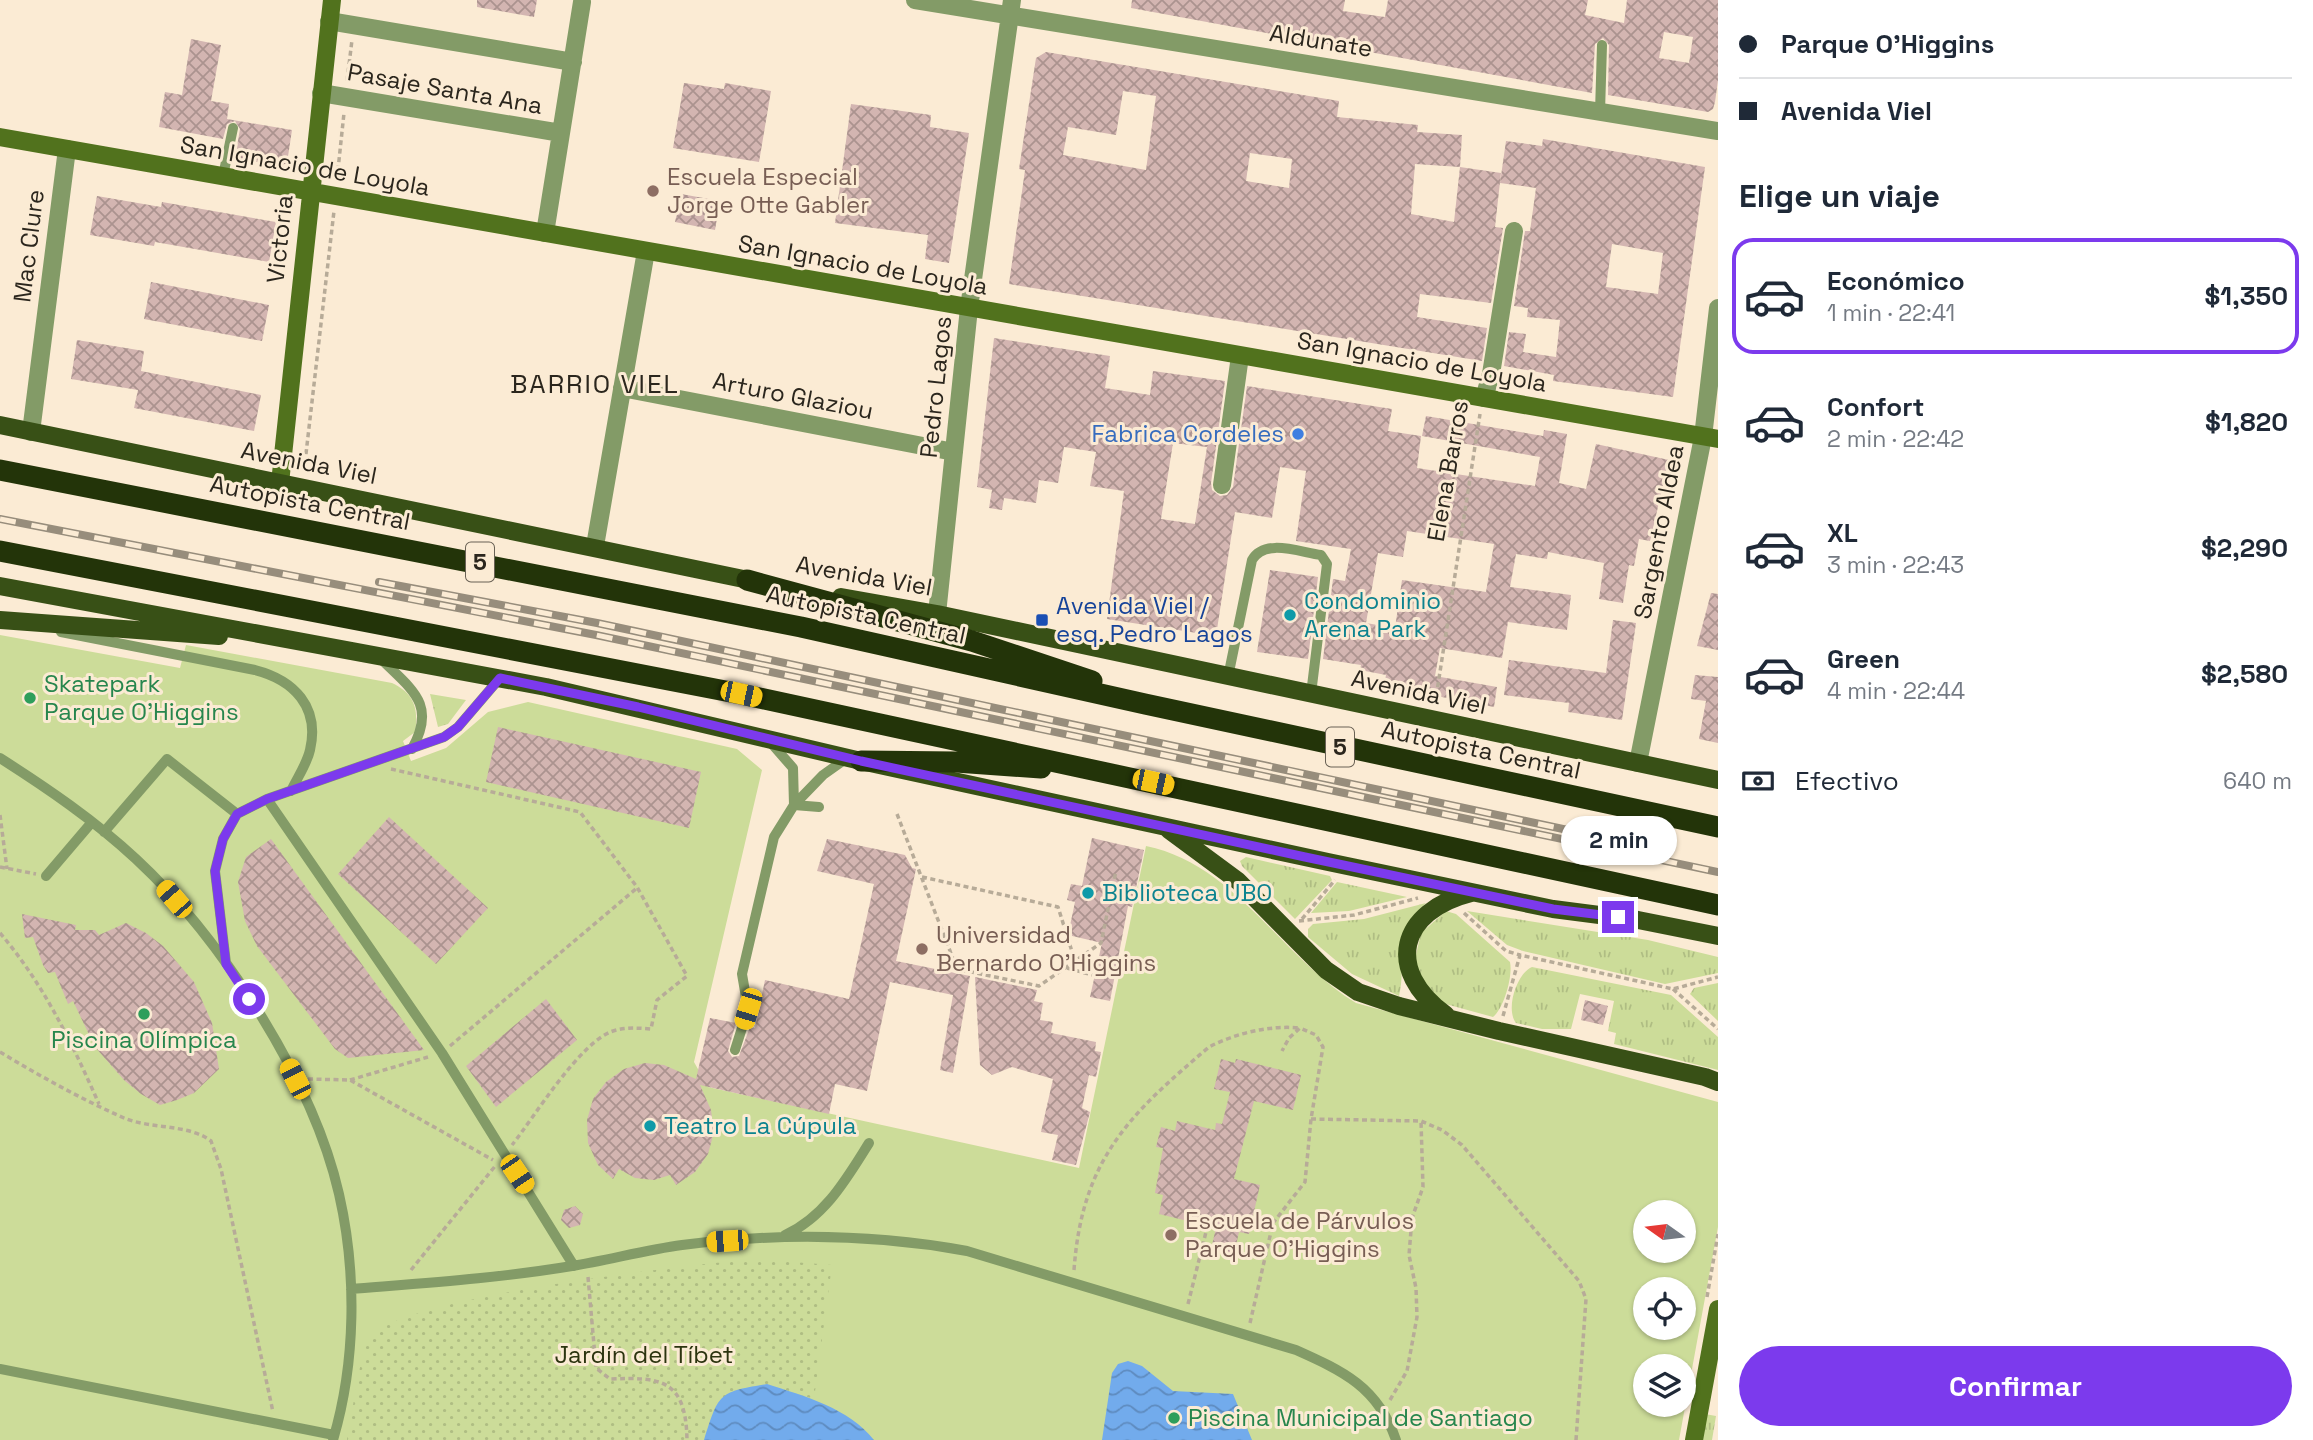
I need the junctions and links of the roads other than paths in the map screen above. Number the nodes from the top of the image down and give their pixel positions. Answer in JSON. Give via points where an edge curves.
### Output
{"nodes":[{"id":1,"x":332,"y":0,"type":"edge"},
{"id":2,"x":915,"y":0,"type":"edge"},
{"id":3,"x":582,"y":2,"type":"dead end"},
{"id":4,"x":1011,"y":8,"type":"edge"},
{"id":5,"x":329,"y":21,"type":"junction"},
{"id":6,"x":1602,"y":45,"type":"dead end"},
{"id":7,"x":573,"y":62,"type":"junction"},
{"id":8,"x":321,"y":93,"type":"junction"},
{"id":9,"x":1600,"y":112,"type":"junction"},
{"id":10,"x":233,"y":128,"type":"dead end"},
{"id":11,"x":1718,"y":131,"type":"edge"},
{"id":12,"x":561,"y":134,"type":"junction"},
{"id":13,"x":0,"y":137,"type":"edge"},
{"id":14,"x":67,"y":149,"type":"junction"},
{"id":15,"x":223,"y":176,"type":"junction"},
{"id":16,"x":310,"y":191,"type":"junction"},
{"id":17,"x":1514,"y":231,"type":"dead end"},
{"id":18,"x":545,"y":233,"type":"junction"},
{"id":19,"x":646,"y":251,"type":"junction"},
{"id":20,"x":969,"y":308,"type":"junction"},
{"id":21,"x":1718,"y":308,"type":"edge"},
{"id":22,"x":1240,"y":356,"type":"junction"},
{"id":23,"x":622,"y":388,"type":"junction"},
{"id":24,"x":1484,"y":398,"type":"junction"},
{"id":25,"x":0,"y":425,"type":"edge"},
{"id":26,"x":31,"y":432,"type":"junction"},
{"id":27,"x":1711,"y":438,"type":"edge"},
{"id":28,"x":954,"y":452,"type":"junction"},
{"id":29,"x":0,"y":470,"type":"edge"},
{"id":30,"x":280,"y":483,"type":"junction"},
{"id":31,"x":1222,"y":485,"type":"dead end"},
{"id":32,"x":594,"y":546,"type":"junction"},
{"id":33,"x":0,"y":551,"type":"edge"},
{"id":34,"x":747,"y":580,"type":"junction"},
{"id":35,"x":0,"y":586,"type":"edge"},
{"id":36,"x":937,"y":614,"type":"junction"},
{"id":37,"x":7,"y":621,"type":"edge"},
{"id":38,"x":268,"y":636,"type":"junction"},
{"id":39,"x":378,"y":656,"type":"junction"},
{"id":40,"x":1228,"y":677,"type":"junction"},
{"id":41,"x":500,"y":678,"type":"junction"},
{"id":42,"x":1311,"y":695,"type":"junction"},
{"id":43,"x":1145,"y":704,"type":"junction"},
{"id":44,"x":763,"y":738,"type":"junction"},
{"id":45,"x":412,"y":749,"type":"junction"},
{"id":46,"x":0,"y":758,"type":"edge"},
{"id":47,"x":854,"y":760,"type":"junction"},
{"id":48,"x":1638,"y":763,"type":"junction"},
{"id":49,"x":1102,"y":771,"type":"junction"},
{"id":50,"x":1718,"y":780,"type":"edge"},
{"id":51,"x":291,"y":791,"type":"junction"},
{"id":52,"x":267,"y":799,"type":"junction"},
{"id":53,"x":794,"y":805,"type":"junction"},
{"id":54,"x":819,"y":807,"type":"dead end"},
{"id":55,"x":237,"y":814,"type":"junction"},
{"id":56,"x":92,"y":822,"type":"junction"},
{"id":57,"x":1163,"y":826,"type":"junction"},
{"id":58,"x":1718,"y":827,"type":"edge"},
{"id":59,"x":104,"y":832,"type":"junction"},
{"id":60,"x":46,"y":876,"type":"road end"},
{"id":61,"x":1472,"y":892,"type":"junction"},
{"id":62,"x":1718,"y":905,"type":"edge"},
{"id":63,"x":1718,"y":936,"type":"edge"},
{"id":64,"x":226,"y":964,"type":"junction"},
{"id":65,"x":1451,"y":1019,"type":"junction"},
{"id":66,"x":735,"y":1050,"type":"dead end"},
{"id":67,"x":1714,"y":1079,"type":"edge"},
{"id":68,"x":869,"y":1143,"type":"dead end"},
{"id":69,"x":778,"y":1238,"type":"junction"},
{"id":70,"x":573,"y":1266,"type":"junction"},
{"id":71,"x":351,"y":1289,"type":"junction"},
{"id":72,"x":1718,"y":1309,"type":"edge"},
{"id":73,"x":0,"y":1369,"type":"edge"},
{"id":74,"x":1711,"y":1381,"type":"edge"},
{"id":75,"x":334,"y":1438,"type":"edge"},
{"id":76,"x":1396,"y":1440,"type":"edge"},
{"id":77,"x":1694,"y":1440,"type":"edge"}],
"edges":[{"from":1,"to":5,"type":"street","name":"Victoria"},
{"from":2,"to":4,"type":"street","name":"Aldunate"},
{"from":3,"to":7,"type":"street"},
{"from":4,"to":9,"type":"street","name":"Aldunate"},
{"from":4,"to":20,"type":"street","name":"Pedro Lagos"},
{"from":5,"to":7,"type":"street"},
{"from":5,"to":8,"type":"street","name":"Victoria"},
{"from":6,"to":9,"type":"lane"},
{"from":7,"to":12,"type":"street"},
{"from":8,"to":12,"type":"street","name":"Pasaje Santa Ana"},
{"from":8,"to":16,"type":"street","name":"Victoria"},
{"from":9,"to":11,"type":"street","name":"Aldunate"},
{"from":10,"to":15,"type":"lane"},
{"from":12,"to":18,"type":"street"},
{"from":13,"to":14,"type":"street","name":"San Ignacio de Loyola"},
{"from":14,"to":15,"type":"street","name":"San Ignacio de Loyola"},
{"from":14,"to":26,"type":"street","name":"Mac Clure"},
{"from":15,"to":16,"type":"street","name":"San Ignacio de Loyola"},
{"from":16,"to":18,"type":"street","name":"San Ignacio de Loyola"},
{"from":16,"to":30,"type":"street","name":"Victoria"},
{"from":17,"to":24,"type":"street","name":"Elena Barros"},
{"from":18,"to":19,"type":"street","name":"San Ignacio de Loyola"},
{"from":19,"to":20,"type":"street","name":"San Ignacio de Loyola"},
{"from":19,"to":23,"type":"street"},
{"from":20,"to":22,"type":"street","name":"San Ignacio de Loyola"},
{"from":20,"to":28,"type":"street","name":"Pedro Lagos"},
{"from":21,"to":27,"type":"street","name":"Sargento Aldea"},
{"from":22,"to":24,"type":"street","name":"San Ignacio de Loyola"},
{"from":22,"to":31,"type":"street"},
{"from":23,"to":28,"type":"street","name":"Arturo Glaziou"},
{"from":23,"to":32,"type":"street"},
{"from":24,"to":27,"type":"street","name":"San Ignacio de Loyola"},
{"from":25,"to":26,"type":"main road","name":"Avenida Viel"},
{"from":26,"to":30,"type":"main road","name":"Avenida Viel"},
{"from":27,"to":48,"type":"street","name":"Sargento Aldea"},
{"from":28,"to":36,"type":"street","name":"Pedro Lagos"},
{"from":29,"to":43,"type":"highway","name":"Autopista Central","number":"5","via":[[801,626]]},
{"from":30,"to":32,"type":"main road","name":"Avenida Viel"},
{"from":32,"to":34,"type":"main road","name":"Avenida Viel"},
{"from":33,"to":49,"type":"highway","via":[[629,671]]},
{"from":34,"to":36,"type":"main road","name":"Avenida Viel"},
{"from":34,"to":43,"type":"highway","via":[[1014,654]]},
{"from":35,"to":38,"type":"main road"},
{"from":36,"to":40,"type":"main road","name":"Avenida Viel"},
{"from":37,"to":38,"type":"main road","via":[[180,635]]},
{"from":37,"to":51,"type":"lane","via":[[285,680],[300,696],[311,726],[310,750]]},
{"from":38,"to":39,"type":"main road"},
{"from":39,"to":41,"type":"main road"},
{"from":39,"to":45,"type":"lane","via":[[420,700],[424,717]]},
{"from":40,"to":42,"type":"main road","name":"Avenida Viel"},
{"from":40,"to":42,"type":"lane","via":[[1256,552],[1266,547],[1321,555],[1327,564]]},
{"from":41,"to":44,"type":"main road"},
{"from":41,"to":45,"type":"lane","via":[[458,727]]},
{"from":42,"to":48,"type":"main road","name":"Avenida Viel"},
{"from":43,"to":58,"type":"highway","name":"Autopista Central","number":"5"},
{"from":44,"to":47,"type":"main road"},
{"from":44,"to":53,"type":"lane","via":[[784,754],[793,768]]},
{"from":45,"to":51,"type":"lane"},
{"from":46,"to":56,"type":"lane"},
{"from":47,"to":49,"type":"highway"},
{"from":47,"to":53,"type":"lane","via":[[823,775]]},
{"from":47,"to":57,"type":"main road"},
{"from":48,"to":50,"type":"main road","name":"Avenida Viel"},
{"from":49,"to":62,"type":"highway"},
{"from":51,"to":52,"type":"lane"},
{"from":52,"to":55,"type":"lane"},
{"from":52,"to":70,"type":"lane","via":[[442,1053]]},
{"from":53,"to":54,"type":"lane"},
{"from":53,"to":66,"type":"lane","via":[[774,837],[770,853],[742,974],[748,1009]]},
{"from":55,"to":59,"type":"lane","via":[[167,759]]},
{"from":55,"to":64,"type":"lane","via":[[223,839],[215,871]]},
{"from":56,"to":59,"type":"lane"},
{"from":56,"to":60,"type":"lane"},
{"from":57,"to":61,"type":"main road"},
{"from":57,"to":65,"type":"main road","via":[[1238,881],[1326,970],[1359,992]]},
{"from":59,"to":64,"type":"lane","via":[[163,887]]},
{"from":61,"to":63,"type":"main road"},
{"from":61,"to":65,"type":"main road","via":[[1441,903],[1425,916],[1413,933],[1407,964],[1416,988]]},
{"from":64,"to":71,"type":"lane","via":[[295,1079],[339,1192]]},
{"from":65,"to":67,"type":"main road"},
{"from":68,"to":69,"type":"lane","via":[[816,1216]]},
{"from":69,"to":70,"type":"lane","via":[[681,1245]]},
{"from":69,"to":76,"type":"lane","via":[[853,1238],[943,1247],[1296,1350],[1347,1373],[1382,1410]]},
{"from":70,"to":71,"type":"lane"},
{"from":71,"to":75,"type":"lane","via":[[348,1349]]},
{"from":72,"to":74,"type":"street"},
{"from":73,"to":75,"type":"lane"},
{"from":74,"to":77,"type":"street"}]}
